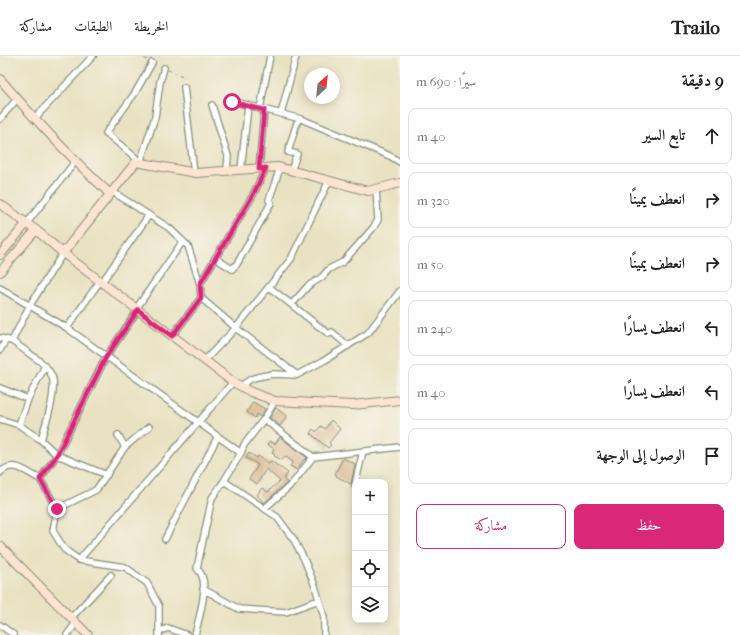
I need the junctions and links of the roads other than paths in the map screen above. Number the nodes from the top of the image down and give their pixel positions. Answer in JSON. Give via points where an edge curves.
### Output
{"nodes":[{"id":1,"x":93,"y":56,"type":"edge"},
{"id":2,"x":270,"y":56,"type":"edge"},
{"id":3,"x":296,"y":56,"type":"edge"},
{"id":4,"x":152,"y":62,"type":"dead end"},
{"id":5,"x":164,"y":68,"type":"dead end"},
{"id":6,"x":0,"y":79,"type":"edge"},
{"id":7,"x":184,"y":87,"type":"dead end"},
{"id":8,"x":17,"y":99,"type":"junction"},
{"id":9,"x":232,"y":102,"type":"dead end"},
{"id":10,"x":212,"y":105,"type":"dead end"},
{"id":11,"x":248,"y":106,"type":"junction"},
{"id":12,"x":262,"y":109,"type":"junction"},
{"id":13,"x":281,"y":114,"type":"junction"},
{"id":14,"x":34,"y":118,"type":"junction"},
{"id":15,"x":0,"y":119,"type":"edge"},
{"id":16,"x":298,"y":119,"type":"junction"},
{"id":17,"x":75,"y":162,"type":"junction"},
{"id":18,"x":138,"y":162,"type":"junction"},
{"id":19,"x":400,"y":162,"type":"edge"},
{"id":20,"x":262,"y":168,"type":"junction"},
{"id":21,"x":280,"y":168,"type":"junction"},
{"id":22,"x":241,"y":170,"type":"junction"},
{"id":23,"x":227,"y":171,"type":"junction"},
{"id":24,"x":291,"y":171,"type":"junction"},
{"id":25,"x":194,"y":173,"type":"junction"},
{"id":26,"x":329,"y":181,"type":"junction"},
{"id":27,"x":400,"y":183,"type":"edge"},
{"id":28,"x":376,"y":188,"type":"junction"},
{"id":29,"x":111,"y":193,"type":"junction"},
{"id":30,"x":0,"y":204,"type":"edge"},
{"id":31,"x":149,"y":214,"type":"junction"},
{"id":32,"x":26,"y":224,"type":"junction"},
{"id":33,"x":36,"y":230,"type":"junction"},
{"id":34,"x":182,"y":241,"type":"junction"},
{"id":35,"x":63,"y":253,"type":"junction"},
{"id":36,"x":0,"y":255,"type":"edge"},
{"id":37,"x":215,"y":258,"type":"junction"},
{"id":38,"x":0,"y":272,"type":"edge"},
{"id":39,"x":101,"y":281,"type":"junction"},
{"id":40,"x":200,"y":284,"type":"junction"},
{"id":41,"x":269,"y":287,"type":"junction"},
{"id":42,"x":0,"y":288,"type":"edge"},
{"id":43,"x":400,"y":291,"type":"edge"},
{"id":44,"x":398,"y":297,"type":"edge"},
{"id":45,"x":201,"y":298,"type":"junction"},
{"id":46,"x":292,"y":304,"type":"junction"},
{"id":47,"x":30,"y":305,"type":"junction"},
{"id":48,"x":137,"y":309,"type":"junction"},
{"id":49,"x":67,"y":328,"type":"junction"},
{"id":50,"x":236,"y":328,"type":"junction"},
{"id":51,"x":172,"y":336,"type":"junction"},
{"id":52,"x":6,"y":340,"type":"edge"},
{"id":53,"x":348,"y":346,"type":"junction"},
{"id":54,"x":0,"y":350,"type":"edge"},
{"id":55,"x":106,"y":357,"type":"junction"},
{"id":56,"x":205,"y":360,"type":"junction"},
{"id":57,"x":45,"y":366,"type":"junction"},
{"id":58,"x":297,"y":375,"type":"junction"},
{"id":59,"x":236,"y":384,"type":"junction"},
{"id":60,"x":0,"y":388,"type":"edge"},
{"id":61,"x":28,"y":398,"type":"junction"},
{"id":62,"x":400,"y":400,"type":"edge"},
{"id":63,"x":275,"y":401,"type":"junction"},
{"id":64,"x":0,"y":419,"type":"edge"},
{"id":65,"x":264,"y":420,"type":"junction"},
{"id":66,"x":199,"y":422,"type":"junction"},
{"id":67,"x":19,"y":425,"type":"junction"},
{"id":68,"x":149,"y":428,"type":"dead end"},
{"id":69,"x":118,"y":435,"type":"dead end"},
{"id":70,"x":218,"y":436,"type":"junction"},
{"id":71,"x":41,"y":440,"type":"junction"},
{"id":72,"x":126,"y":446,"type":"junction"},
{"id":73,"x":400,"y":447,"type":"edge"},
{"id":74,"x":363,"y":451,"type":"junction"},
{"id":75,"x":241,"y":453,"type":"junction"},
{"id":76,"x":57,"y":455,"type":"junction"},
{"id":77,"x":314,"y":457,"type":"junction"},
{"id":78,"x":1,"y":471,"type":"edge"},
{"id":79,"x":107,"y":475,"type":"junction"},
{"id":80,"x":40,"y":479,"type":"junction"},
{"id":81,"x":356,"y":479,"type":"edge"},
{"id":82,"x":224,"y":481,"type":"junction"},
{"id":83,"x":265,"y":508,"type":"junction"},
{"id":84,"x":57,"y":509,"type":"junction"},
{"id":85,"x":165,"y":539,"type":"dead end"},
{"id":86,"x":0,"y":546,"type":"edge"},
{"id":87,"x":79,"y":560,"type":"junction"},
{"id":88,"x":111,"y":575,"type":"dead end"},
{"id":89,"x":203,"y":589,"type":"junction"},
{"id":90,"x":319,"y":600,"type":"junction"},
{"id":91,"x":73,"y":621,"type":"junction"},
{"id":92,"x":0,"y":625,"type":"edge"},
{"id":93,"x":159,"y":633,"type":"edge"},
{"id":94,"x":14,"y":635,"type":"edge"},
{"id":95,"x":67,"y":635,"type":"edge"},
{"id":96,"x":88,"y":635,"type":"edge"},
{"id":97,"x":187,"y":635,"type":"edge"},
{"id":98,"x":195,"y":635,"type":"edge"},
{"id":99,"x":324,"y":635,"type":"edge"}],
"edges":[{"from":1,"to":14,"type":"street"},
{"from":2,"to":12,"type":"street"},
{"from":3,"to":13,"type":"street"},
{"from":4,"to":18,"type":"street","via":[[135,93],[106,133]]},
{"from":5,"to":18,"type":"street","via":[[155,117]]},
{"from":6,"to":8,"type":"street"},
{"from":7,"to":25,"type":"street"},
{"from":8,"to":14,"type":"street"},
{"from":8,"to":15,"type":"street"},
{"from":9,"to":11,"type":"street"},
{"from":10,"to":23,"type":"street","via":[[228,156]]},
{"from":11,"to":12,"type":"street"},
{"from":11,"to":22,"type":"street"},
{"from":12,"to":13,"type":"street"},
{"from":12,"to":20,"type":"street"},
{"from":13,"to":16,"type":"street"},
{"from":14,"to":17,"type":"street"},
{"from":16,"to":19,"type":"street"},
{"from":16,"to":24,"type":"street","via":[[288,152],[297,154]]},
{"from":17,"to":29,"type":"street"},
{"from":17,"to":32,"type":"street"},
{"from":18,"to":25,"type":"street"},
{"from":18,"to":29,"type":"street"},
{"from":20,"to":21,"type":"street"},
{"from":20,"to":22,"type":"street"},
{"from":20,"to":37,"type":"street","via":[[253,195]]},
{"from":21,"to":24,"type":"street"},
{"from":21,"to":37,"type":"street","via":[[270,203],[237,264],[232,269]]},
{"from":22,"to":23,"type":"street"},
{"from":23,"to":25,"type":"street"},
{"from":24,"to":26,"type":"street"},
{"from":26,"to":28,"type":"street","via":[[368,191]]},
{"from":26,"to":41,"type":"street","via":[[291,259]]},
{"from":27,"to":28,"type":"street"},
{"from":28,"to":46,"type":"street","via":[[378,220],[373,228],[344,262],[329,269],[308,286]]},
{"from":29,"to":31,"type":"street"},
{"from":29,"to":35,"type":"street"},
{"from":30,"to":32,"type":"street"},
{"from":31,"to":34,"type":"street"},
{"from":31,"to":39,"type":"street"},
{"from":32,"to":33,"type":"street"},
{"from":32,"to":36,"type":"street"},
{"from":33,"to":35,"type":"street"},
{"from":33,"to":38,"type":"street"},
{"from":34,"to":40,"type":"street","via":[[188,246]]},
{"from":34,"to":48,"type":"street"},
{"from":35,"to":39,"type":"street"},
{"from":35,"to":47,"type":"street"},
{"from":37,"to":40,"type":"street"},
{"from":39,"to":48,"type":"street"},
{"from":39,"to":49,"type":"street"},
{"from":40,"to":45,"type":"street"},
{"from":41,"to":46,"type":"street"},
{"from":41,"to":50,"type":"street"},
{"from":42,"to":47,"type":"street"},
{"from":43,"to":44,"type":"street"},
{"from":44,"to":53,"type":"street","via":[[368,333]]},
{"from":45,"to":50,"type":"street"},
{"from":45,"to":51,"type":"street"},
{"from":46,"to":53,"type":"street","via":[[307,318],[329,334],[332,332]]},
{"from":47,"to":49,"type":"street"},
{"from":47,"to":52,"type":"street"},
{"from":48,"to":51,"type":"street"},
{"from":48,"to":55,"type":"street"},
{"from":49,"to":55,"type":"street"},
{"from":50,"to":56,"type":"street"},
{"from":50,"to":58,"type":"street"},
{"from":51,"to":56,"type":"street"},
{"from":52,"to":54,"type":"street"},
{"from":52,"to":57,"type":"street"},
{"from":53,"to":58,"type":"street"},
{"from":55,"to":66,"type":"street"},
{"from":55,"to":76,"type":"street"},
{"from":56,"to":59,"type":"street"},
{"from":57,"to":61,"type":"street"},
{"from":57,"to":71,"type":"street","via":[[53,379],[52,396]]},
{"from":58,"to":59,"type":"street","via":[[273,374]]},
{"from":59,"to":63,"type":"street"},
{"from":59,"to":66,"type":"street"},
{"from":60,"to":61,"type":"street"},
{"from":61,"to":67,"type":"street"},
{"from":62,"to":63,"type":"street","via":[[353,405]]},
{"from":63,"to":65,"type":"street"},
{"from":64,"to":67,"type":"street"},
{"from":65,"to":75,"type":"street"},
{"from":65,"to":77,"type":"street"},
{"from":66,"to":70,"type":"street"},
{"from":66,"to":87,"type":"street"},
{"from":67,"to":71,"type":"street"},
{"from":68,"to":72,"type":"street"},
{"from":69,"to":72,"type":"street"},
{"from":70,"to":75,"type":"street"},
{"from":70,"to":85,"type":"street"},
{"from":71,"to":76,"type":"street"},
{"from":72,"to":79,"type":"street"},
{"from":73,"to":74,"type":"street"},
{"from":74,"to":77,"type":"street"},
{"from":74,"to":81,"type":"street"},
{"from":75,"to":82,"type":"street"},
{"from":76,"to":79,"type":"street"},
{"from":76,"to":80,"type":"street"},
{"from":77,"to":83,"type":"street","via":[[292,484]]},
{"from":78,"to":80,"type":"street","via":[[13,466]]},
{"from":79,"to":84,"type":"street","via":[[96,490]]},
{"from":80,"to":84,"type":"street"},
{"from":82,"to":83,"type":"street"},
{"from":82,"to":89,"type":"street","via":[[212,498],[197,568],[202,577]]},
{"from":83,"to":90,"type":"street","via":[[277,517],[294,540]]},
{"from":84,"to":87,"type":"street","via":[[54,531],[64,549]]},
{"from":86,"to":91,"type":"street"},
{"from":87,"to":93,"type":"street","via":[[125,567],[147,583],[158,606]]},
{"from":88,"to":91,"type":"street"},
{"from":89,"to":90,"type":"street","via":[[239,609],[286,612]]},
{"from":89,"to":98,"type":"street"},
{"from":90,"to":99,"type":"street","via":[[324,616]]},
{"from":91,"to":95,"type":"street"},
{"from":91,"to":96,"type":"street"},
{"from":92,"to":94,"type":"street"},
{"from":93,"to":97,"type":"street","via":[[168,628]]}]}
